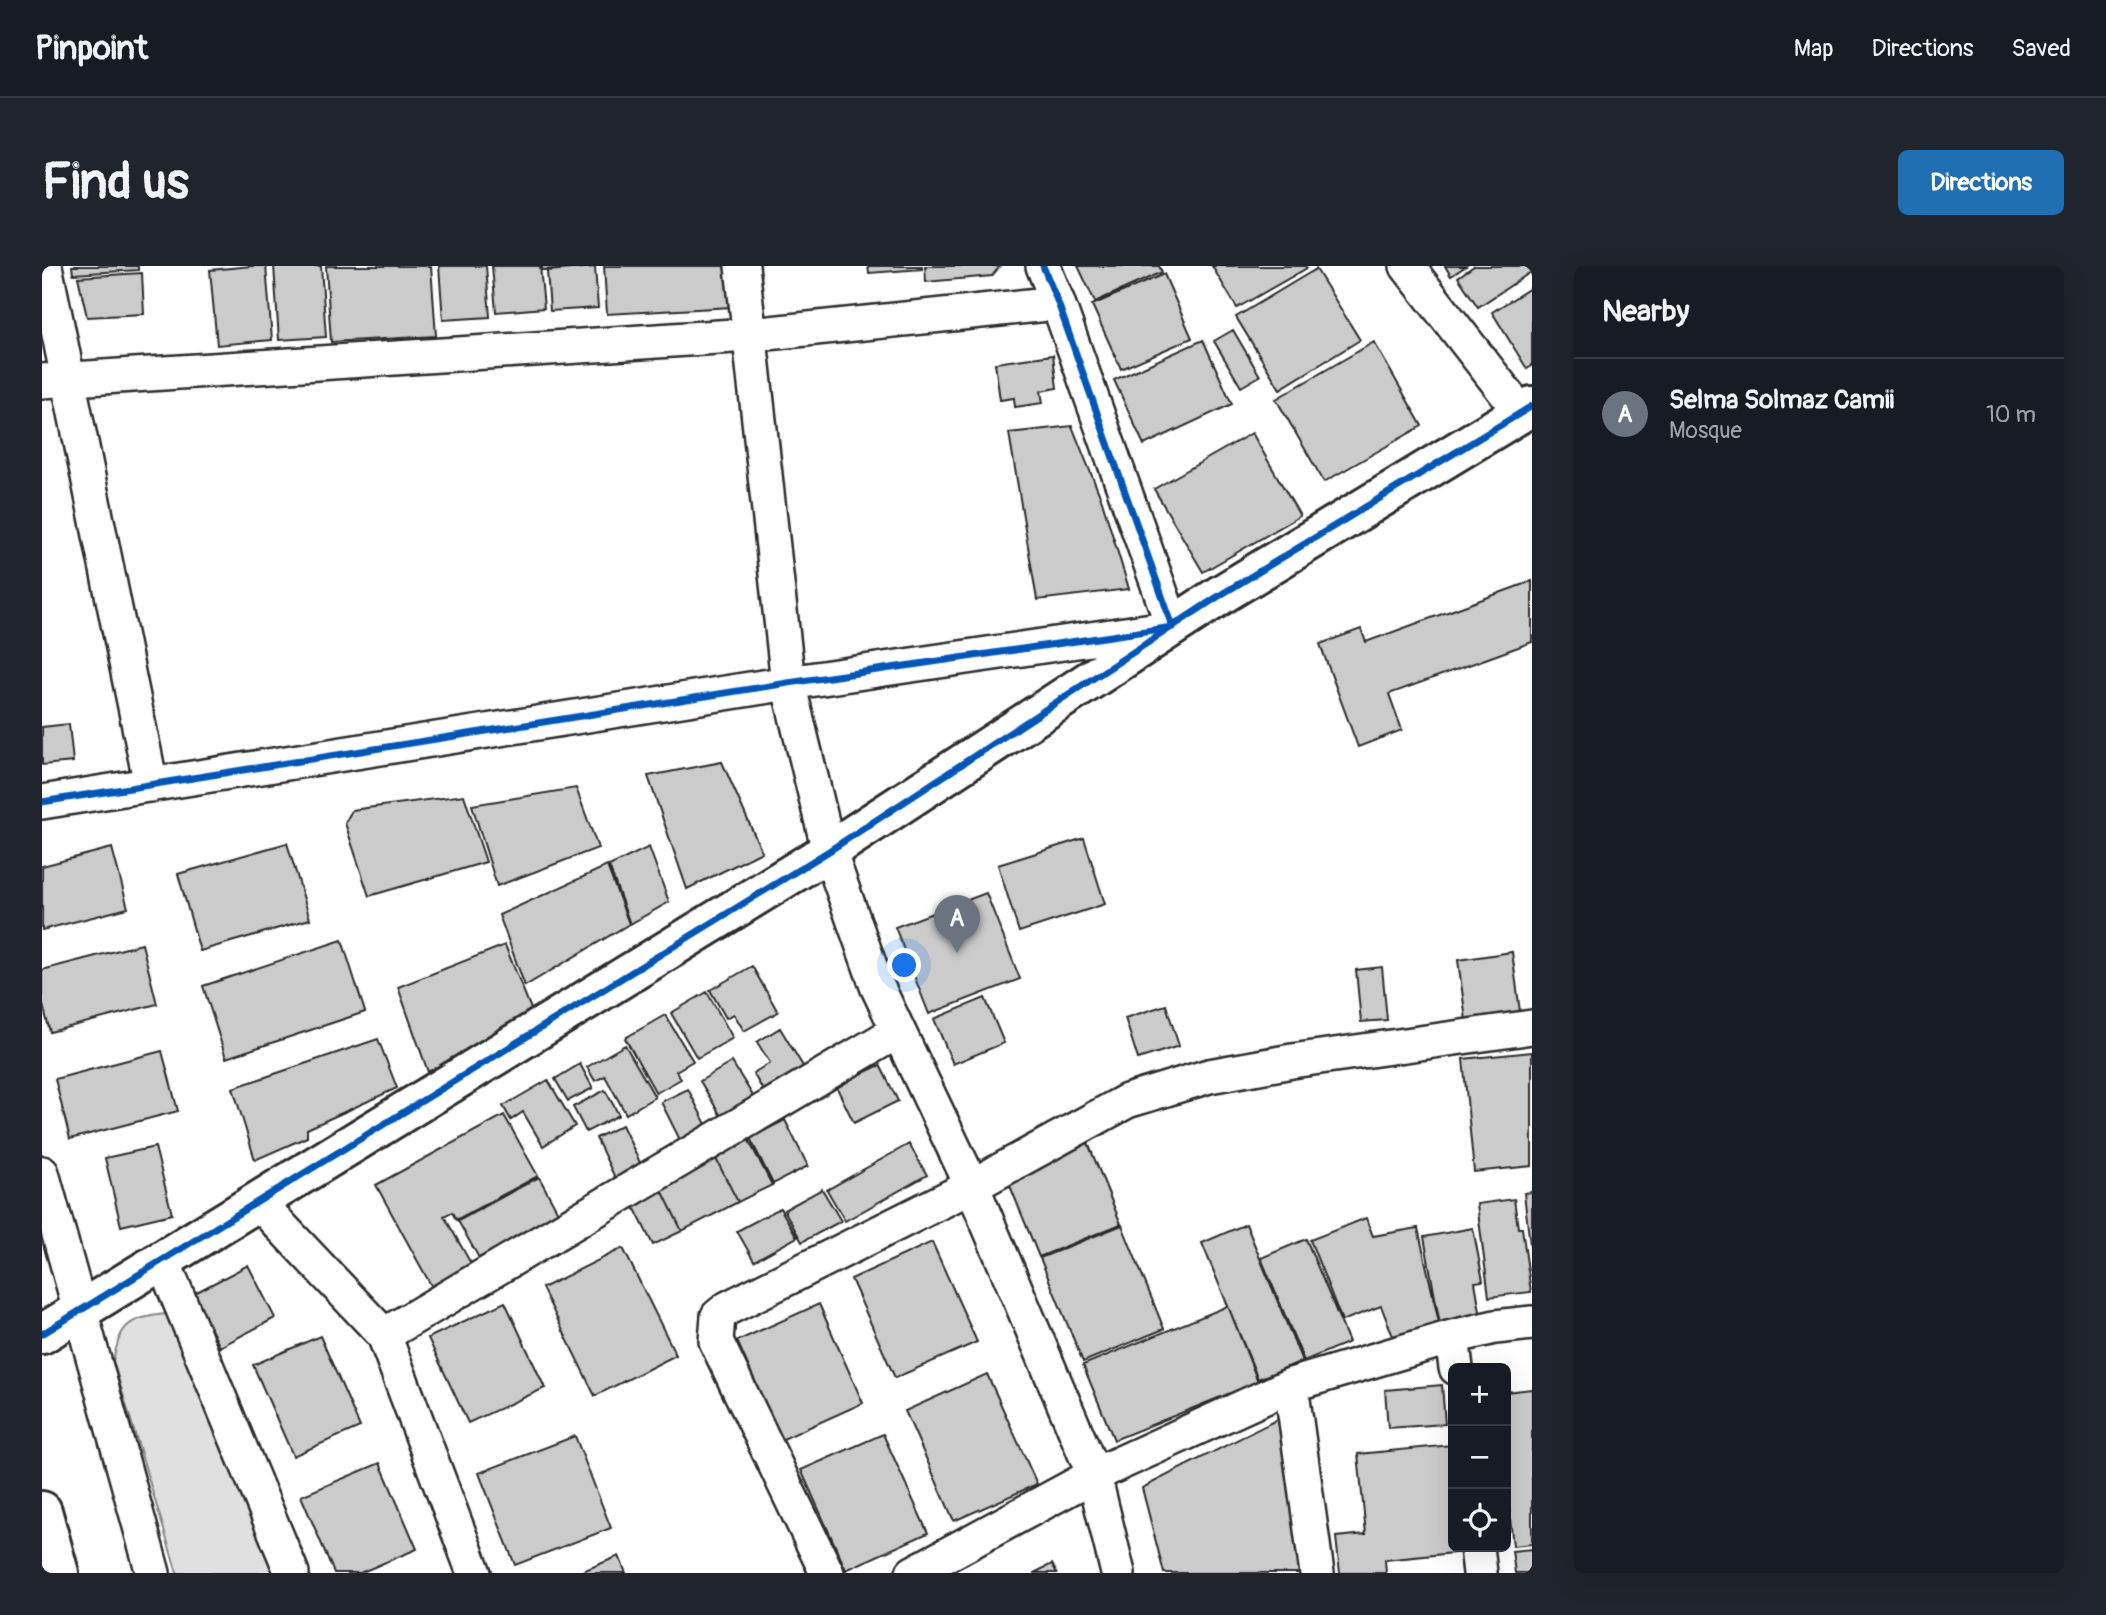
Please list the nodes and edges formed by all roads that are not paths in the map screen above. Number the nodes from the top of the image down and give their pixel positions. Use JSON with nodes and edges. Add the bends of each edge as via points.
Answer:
{"nodes":[{"id":1,"x":45,"y":266,"type":"edge"},
{"id":2,"x":742,"y":266,"type":"edge"},
{"id":3,"x":1043,"y":266,"type":"edge"},
{"id":4,"x":1407,"y":266,"type":"edge"},
{"id":5,"x":1059,"y":303,"type":"junction"},
{"id":6,"x":749,"y":335,"type":"junction"},
{"id":7,"x":55,"y":380,"type":"edge"},
{"id":8,"x":1526,"y":409,"type":"edge"},
{"id":9,"x":1173,"y":627,"type":"junction"},
{"id":10,"x":788,"y":683,"type":"junction"},
{"id":11,"x":151,"y":785,"type":"junction"},
{"id":12,"x":42,"y":802,"type":"edge"},
{"id":13,"x":829,"y":850,"type":"junction"},
{"id":14,"x":1532,"y":1027,"type":"edge"},
{"id":15,"x":898,"y":1031,"type":"junction"},
{"id":16,"x":42,"y":1173,"type":"edge"},
{"id":17,"x":972,"y":1186,"type":"junction"},
{"id":18,"x":258,"y":1202,"type":"junction"},
{"id":19,"x":163,"y":1261,"type":"junction"},
{"id":20,"x":80,"y":1311,"type":"junction"},
{"id":21,"x":1532,"y":1323,"type":"edge"},
{"id":22,"x":42,"y":1334,"type":"edge"},
{"id":23,"x":384,"y":1335,"type":"junction"},
{"id":24,"x":1454,"y":1353,"type":"edge"},
{"id":25,"x":1291,"y":1385,"type":"junction"},
{"id":26,"x":1094,"y":1475,"type":"junction"},
{"id":27,"x":42,"y":1511,"type":"edge"},
{"id":28,"x":1478,"y":1552,"type":"edge"},
{"id":29,"x":59,"y":1573,"type":"edge"},
{"id":30,"x":153,"y":1573,"type":"edge"},
{"id":31,"x":292,"y":1573,"type":"edge"},
{"id":32,"x":474,"y":1573,"type":"edge"},
{"id":33,"x":827,"y":1573,"type":"edge"},
{"id":34,"x":913,"y":1573,"type":"edge"},
{"id":35,"x":1118,"y":1573,"type":"edge"},
{"id":36,"x":1317,"y":1573,"type":"edge"},
{"id":37,"x":1480,"y":1573,"type":"edge"}],
"edges":[{"from":1,"to":7,"type":"street"},
{"from":2,"to":6,"type":"street"},
{"from":3,"to":5,"type":"street"},
{"from":4,"to":8,"type":"street"},
{"from":5,"to":6,"type":"street"},
{"from":5,"to":9,"type":"street"},
{"from":6,"to":7,"type":"street"},
{"from":6,"to":10,"type":"street"},
{"from":7,"to":11,"type":"street"},
{"from":8,"to":9,"type":"main road"},
{"from":9,"to":10,"type":"street"},
{"from":9,"to":13,"type":"main road"},
{"from":10,"to":11,"type":"street"},
{"from":10,"to":13,"type":"street"},
{"from":11,"to":12,"type":"street"},
{"from":13,"to":15,"type":"street","via":[[877,986]]},
{"from":13,"to":18,"type":"main road"},
{"from":14,"to":17,"type":"street","via":[[1209,1076],[1128,1101]]},
{"from":15,"to":17,"type":"street"},
{"from":15,"to":23,"type":"street"},
{"from":16,"to":20,"type":"street"},
{"from":17,"to":26,"type":"street"},
{"from":17,"to":33,"type":"street","via":[[718,1316],[716,1340],[727,1366]]},
{"from":18,"to":19,"type":"main road"},
{"from":18,"to":23,"type":"street"},
{"from":19,"to":20,"type":"main road"},
{"from":19,"to":31,"type":"street"},
{"from":20,"to":22,"type":"main road"},
{"from":20,"to":30,"type":"street"},
{"from":21,"to":24,"type":"street","via":[[1496,1327]]},
{"from":23,"to":32,"type":"street"},
{"from":24,"to":25,"type":"street"},
{"from":25,"to":26,"type":"street"},
{"from":25,"to":36,"type":"street"},
{"from":26,"to":34,"type":"street"},
{"from":26,"to":35,"type":"street"},
{"from":27,"to":29,"type":"main road"},
{"from":28,"to":37,"type":"street"}]}
